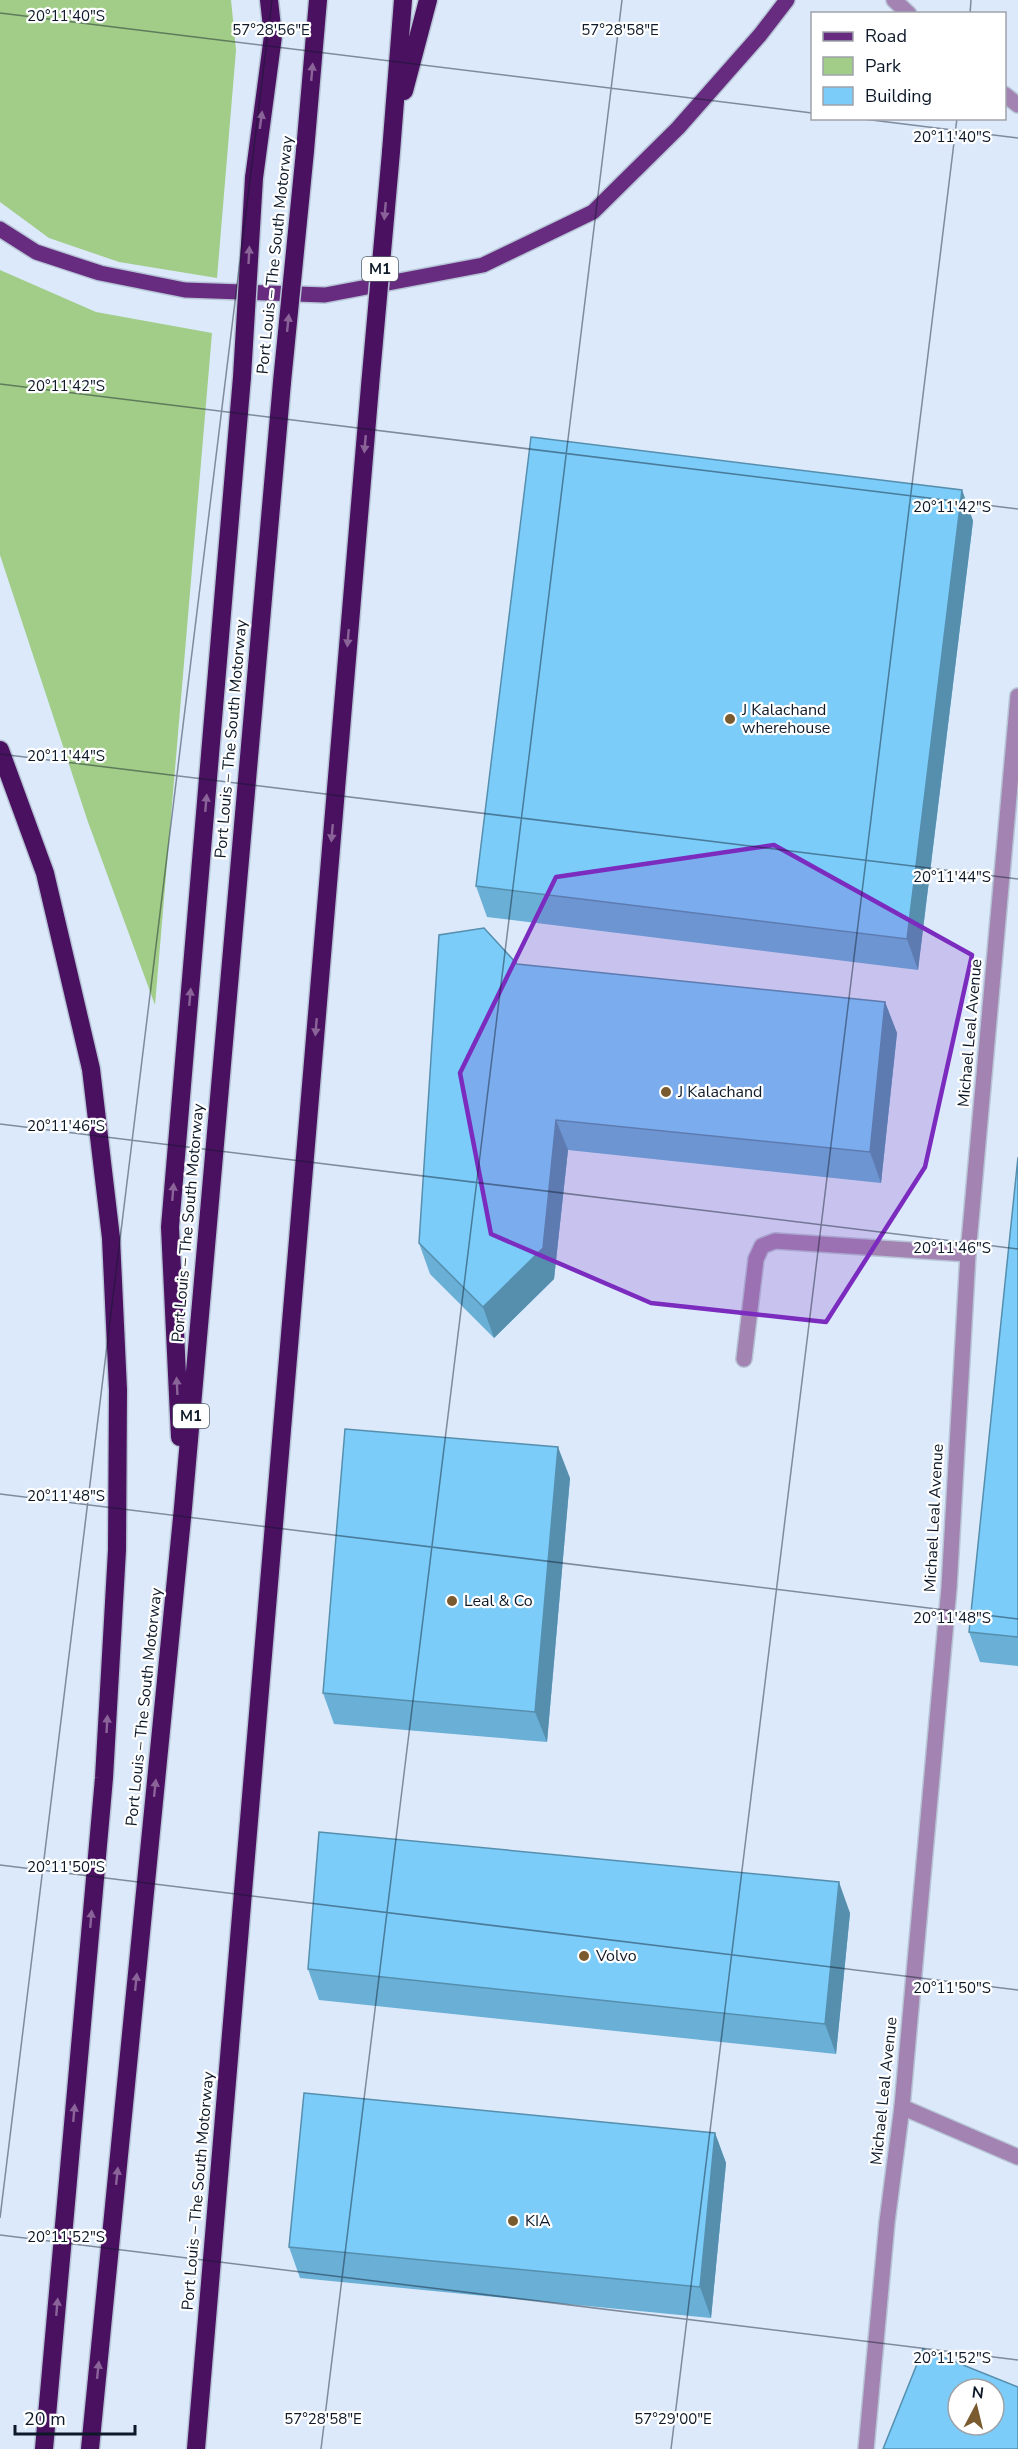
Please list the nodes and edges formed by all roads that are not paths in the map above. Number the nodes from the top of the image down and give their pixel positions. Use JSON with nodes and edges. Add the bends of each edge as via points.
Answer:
{"nodes":[{"id":1,"x":269,"y":0,"type":"edge"},
{"id":2,"x":318,"y":0,"type":"edge"},
{"id":3,"x":403,"y":0,"type":"edge"},
{"id":4,"x":428,"y":0,"type":"edge"},
{"id":5,"x":787,"y":0,"type":"edge"},
{"id":6,"x":894,"y":0,"type":"edge"},
{"id":7,"x":907,"y":12,"type":"edge"},
{"id":8,"x":1006,"y":95,"type":"edge"},
{"id":9,"x":1018,"y":105,"type":"edge"},
{"id":10,"x":391,"y":145,"type":"junction"},
{"id":11,"x":0,"y":229,"type":"edge"},
{"id":12,"x":1018,"y":696,"type":"edge"},
{"id":13,"x":0,"y":750,"type":"edge"},
{"id":14,"x":968,"y":1254,"type":"junction"},
{"id":15,"x":744,"y":1359,"type":"dead end"},
{"id":16,"x":183,"y":1508,"type":"junction"},
{"id":17,"x":902,"y":2107,"type":"junction"},
{"id":18,"x":1018,"y":2157,"type":"edge"},
{"id":19,"x":44,"y":2449,"type":"edge"},
{"id":20,"x":90,"y":2449,"type":"edge"},
{"id":21,"x":196,"y":2449,"type":"edge"},
{"id":22,"x":866,"y":2449,"type":"edge"}],
"edges":[{"from":16,"to":1,"type":"highway","one_way":true,"bridge":true,"via":[[170,1227],[242,377],[254,178],[273,36]]},
{"from":16,"to":2,"type":"highway","name":"Port Louis – The South Motorway","number":"M1","one_way":true,"bridge":true},
{"from":3,"to":10,"type":"highway","name":"Port Louis – The South Motorway","number":"M1"},
{"from":4,"to":10,"type":"highway"},
{"from":5,"to":11,"type":"main road","via":[[678,128],[594,212],[483,265],[325,295],[185,290],[100,273],[36,252]]},
{"from":6,"to":7,"type":"street"},
{"from":8,"to":9,"type":"street"},
{"from":10,"to":21,"type":"highway","name":"Port Louis – The South Motorway","number":"M1","one_way":true,"bridge":true},
{"from":12,"to":14,"type":"street","name":"Michael Leal Avenue"},
{"from":19,"to":13,"type":"highway","one_way":true,"via":[[104,1778],[117,1550],[118,1390],[111,1238],[91,1069],[45,873]]},
{"from":14,"to":15,"type":"street","via":[[776,1241],[762,1246],[756,1259]]},
{"from":14,"to":17,"type":"street","name":"Michael Leal Avenue","via":[[949,1588]]},
{"from":20,"to":16,"type":"highway","name":"Port Louis – The South Motorway","number":"M1","one_way":true},
{"from":17,"to":18,"type":"street"},
{"from":17,"to":22,"type":"street","name":"Michael Leal Avenue"}]}
